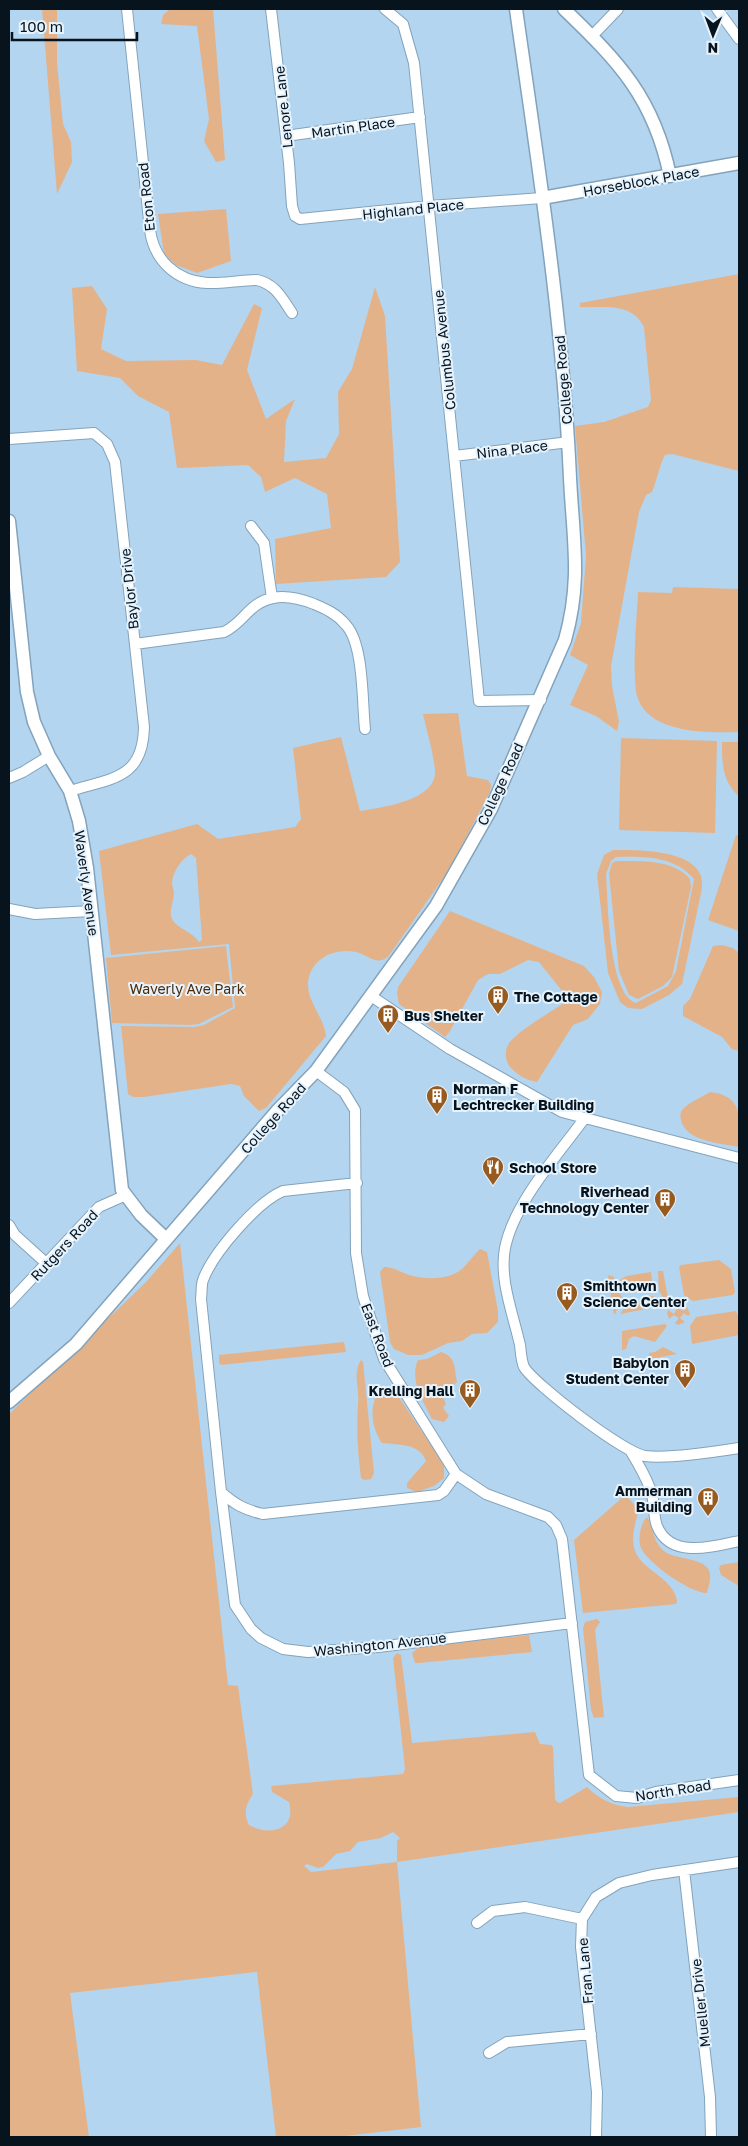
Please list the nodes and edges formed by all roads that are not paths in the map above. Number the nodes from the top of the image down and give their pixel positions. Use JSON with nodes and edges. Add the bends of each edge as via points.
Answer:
{"nodes":[{"id":1,"x":127,"y":9,"type":"edge"},
{"id":2,"x":271,"y":9,"type":"edge"},
{"id":3,"x":385,"y":9,"type":"edge"},
{"id":4,"x":516,"y":9,"type":"edge"},
{"id":5,"x":564,"y":9,"type":"edge"},
{"id":6,"x":618,"y":9,"type":"edge"},
{"id":7,"x":717,"y":9,"type":"edge"},
{"id":8,"x":592,"y":36,"type":"junction"},
{"id":9,"x":739,"y":39,"type":"edge"},
{"id":10,"x":420,"y":117,"type":"junction"},
{"id":11,"x":286,"y":136,"type":"junction"},
{"id":12,"x":739,"y":163,"type":"edge"},
{"id":13,"x":670,"y":176,"type":"junction"},
{"id":14,"x":542,"y":198,"type":"junction"},
{"id":15,"x":292,"y":206,"type":"joint"},
{"id":16,"x":429,"y":206,"type":"junction"},
{"id":17,"x":292,"y":312,"type":"dead end"},
{"id":18,"x":9,"y":438,"type":"edge"},
{"id":19,"x":569,"y":442,"type":"junction"},
{"id":20,"x":454,"y":456,"type":"junction"},
{"id":21,"x":9,"y":521,"type":"edge"},
{"id":22,"x":251,"y":526,"type":"dead end"},
{"id":23,"x":272,"y":598,"type":"junction"},
{"id":24,"x":135,"y":644,"type":"junction"},
{"id":25,"x":541,"y":700,"type":"junction"},
{"id":26,"x":365,"y":729,"type":"dead end"},
{"id":27,"x":49,"y":756,"type":"junction"},
{"id":28,"x":9,"y":778,"type":"edge"},
{"id":29,"x":70,"y":791,"type":"junction"},
{"id":30,"x":9,"y":909,"type":"edge"},
{"id":31,"x":92,"y":911,"type":"junction"},
{"id":32,"x":371,"y":996,"type":"junction"},
{"id":33,"x":316,"y":1071,"type":"junction"},
{"id":34,"x":584,"y":1119,"type":"junction"},
{"id":35,"x":739,"y":1158,"type":"edge"},
{"id":36,"x":357,"y":1183,"type":"junction"},
{"id":37,"x":126,"y":1195,"type":"junction"},
{"id":38,"x":9,"y":1225,"type":"edge"},
{"id":39,"x":166,"y":1239,"type":"junction"},
{"id":40,"x":46,"y":1264,"type":"junction"},
{"id":41,"x":9,"y":1303,"type":"edge"},
{"id":42,"x":9,"y":1402,"type":"edge"},
{"id":43,"x":739,"y":1448,"type":"edge"},
{"id":44,"x":629,"y":1449,"type":"junction"},
{"id":45,"x":456,"y":1474,"type":"junction"},
{"id":46,"x":221,"y":1492,"type":"junction"},
{"id":47,"x":739,"y":1541,"type":"edge"},
{"id":48,"x":572,"y":1623,"type":"junction"},
{"id":49,"x":739,"y":1780,"type":"edge"},
{"id":50,"x":739,"y":1862,"type":"edge"},
{"id":51,"x":684,"y":1870,"type":"junction"},
{"id":52,"x":582,"y":1919,"type":"junction"},
{"id":53,"x":477,"y":1923,"type":"dead end"},
{"id":54,"x":591,"y":2034,"type":"junction"},
{"id":55,"x":489,"y":2053,"type":"dead end"},
{"id":56,"x":596,"y":2137,"type":"edge"},
{"id":57,"x":711,"y":2137,"type":"edge"}],
"edges":[{"from":1,"to":17,"type":"street","name":"Eton Road","via":[[150,230],[158,255],[176,274],[197,282],[264,282],[278,292]]},
{"from":2,"to":11,"type":"street","name":"Lenore Lane"},
{"from":3,"to":10,"type":"street","name":"Columbus Avenue","via":[[403,24],[408,36]]},
{"from":4,"to":14,"type":"street","name":"College Road"},
{"from":5,"to":8,"type":"street"},
{"from":6,"to":8,"type":"street"},
{"from":7,"to":9,"type":"street"},
{"from":8,"to":13,"type":"street","via":[[623,72],[650,112]]},
{"from":10,"to":11,"type":"street","name":"Martin Place"},
{"from":10,"to":16,"type":"street","name":"Columbus Avenue"},
{"from":11,"to":15,"type":"street","name":"Lenore Lane"},
{"from":12,"to":13,"type":"street","name":"Horseblock Place"},
{"from":13,"to":14,"type":"street","name":"Horseblock Place"},
{"from":14,"to":16,"type":"street","name":"Highland Place"},
{"from":14,"to":19,"type":"street","name":"College Road","via":[[565,383]]},
{"from":15,"to":16,"type":"street","name":"Highland Place","via":[[296,216],[309,220]]},
{"from":16,"to":20,"type":"street","name":"Columbus Avenue"},
{"from":18,"to":24,"type":"street","name":"Baylor Drive","via":[[87,432],[100,436],[107,444],[115,462]]},
{"from":19,"to":20,"type":"street","name":"Nina Place"},
{"from":19,"to":25,"type":"street","name":"College Road","via":[[577,574],[573,612]]},
{"from":20,"to":25,"type":"street","name":"Columbus Avenue","via":[[479,701]]},
{"from":21,"to":27,"type":"street","name":"Waverly Avenue","via":[[27,692],[34,722]]},
{"from":22,"to":23,"type":"street","via":[[264,543]]},
{"from":23,"to":24,"type":"street","via":[[252,606],[236,625],[224,632]]},
{"from":23,"to":26,"type":"street","via":[[304,600],[327,610],[346,625],[357,649]]},
{"from":24,"to":29,"type":"street","name":"Baylor Drive","via":[[144,727],[140,758],[129,771]]},
{"from":25,"to":32,"type":"street","name":"College Road","via":[[491,810],[436,906]]},
{"from":27,"to":28,"type":"street"},
{"from":27,"to":29,"type":"street","name":"Waverly Avenue"},
{"from":29,"to":31,"type":"street","name":"Waverly Avenue","via":[[79,821]]},
{"from":30,"to":31,"type":"street","via":[[35,914]]},
{"from":31,"to":37,"type":"street","name":"Waverly Avenue","via":[[122,1189]]},
{"from":32,"to":33,"type":"street","name":"College Road"},
{"from":32,"to":34,"type":"street","via":[[462,1056],[562,1112]]},
{"from":33,"to":36,"type":"street","name":"East Road","via":[[344,1092],[355,1110]]},
{"from":33,"to":39,"type":"street","name":"College Road"},
{"from":34,"to":35,"type":"street"},
{"from":34,"to":44,"type":"street","via":[[513,1222],[505,1248],[504,1270],[522,1363],[529,1374],[537,1384]]},
{"from":36,"to":45,"type":"street","name":"East Road","via":[[356,1253],[363,1296],[382,1354]]},
{"from":36,"to":46,"type":"street","name":"Washington Avenue","via":[[283,1190],[273,1195],[254,1210],[216,1257],[203,1280],[201,1299]]},
{"from":37,"to":39,"type":"street","name":"Waverly Avenue"},
{"from":37,"to":40,"type":"street","name":"Rutgers Road","via":[[99,1207]]},
{"from":38,"to":40,"type":"street","via":[[15,1235]]},
{"from":39,"to":42,"type":"street","name":"College Road","via":[[76,1344]]},
{"from":40,"to":41,"type":"street","name":"Rutgers Road"},
{"from":43,"to":44,"type":"street","via":[[667,1456],[645,1456]]},
{"from":44,"to":47,"type":"street","via":[[652,1495],[656,1524],[670,1543],[699,1548]]},
{"from":45,"to":46,"type":"street","via":[[438,1495],[264,1514],[246,1511]]},
{"from":45,"to":48,"type":"street","name":"East Road","via":[[486,1494],[548,1516],[556,1525],[562,1539]]},
{"from":46,"to":48,"type":"street","name":"Washington Avenue","via":[[235,1605],[251,1629],[283,1649],[308,1652],[378,1647]]},
{"from":48,"to":49,"type":"street","name":"North Road","via":[[589,1775],[616,1796],[637,1798],[656,1792]]},
{"from":50,"to":51,"type":"street","name":"Fran Lane"},
{"from":51,"to":52,"type":"street","name":"Fran Lane","via":[[619,1883],[596,1897]]},
{"from":51,"to":57,"type":"street","name":"Mueller Drive","via":[[710,2097]]},
{"from":52,"to":53,"type":"street","via":[[525,1907],[493,1910]]},
{"from":52,"to":54,"type":"street","name":"Fran Lane","via":[[581,1947]]},
{"from":54,"to":55,"type":"street","via":[[507,2042]]},
{"from":54,"to":56,"type":"street","name":"Fran Lane","via":[[597,2092]]}]}
